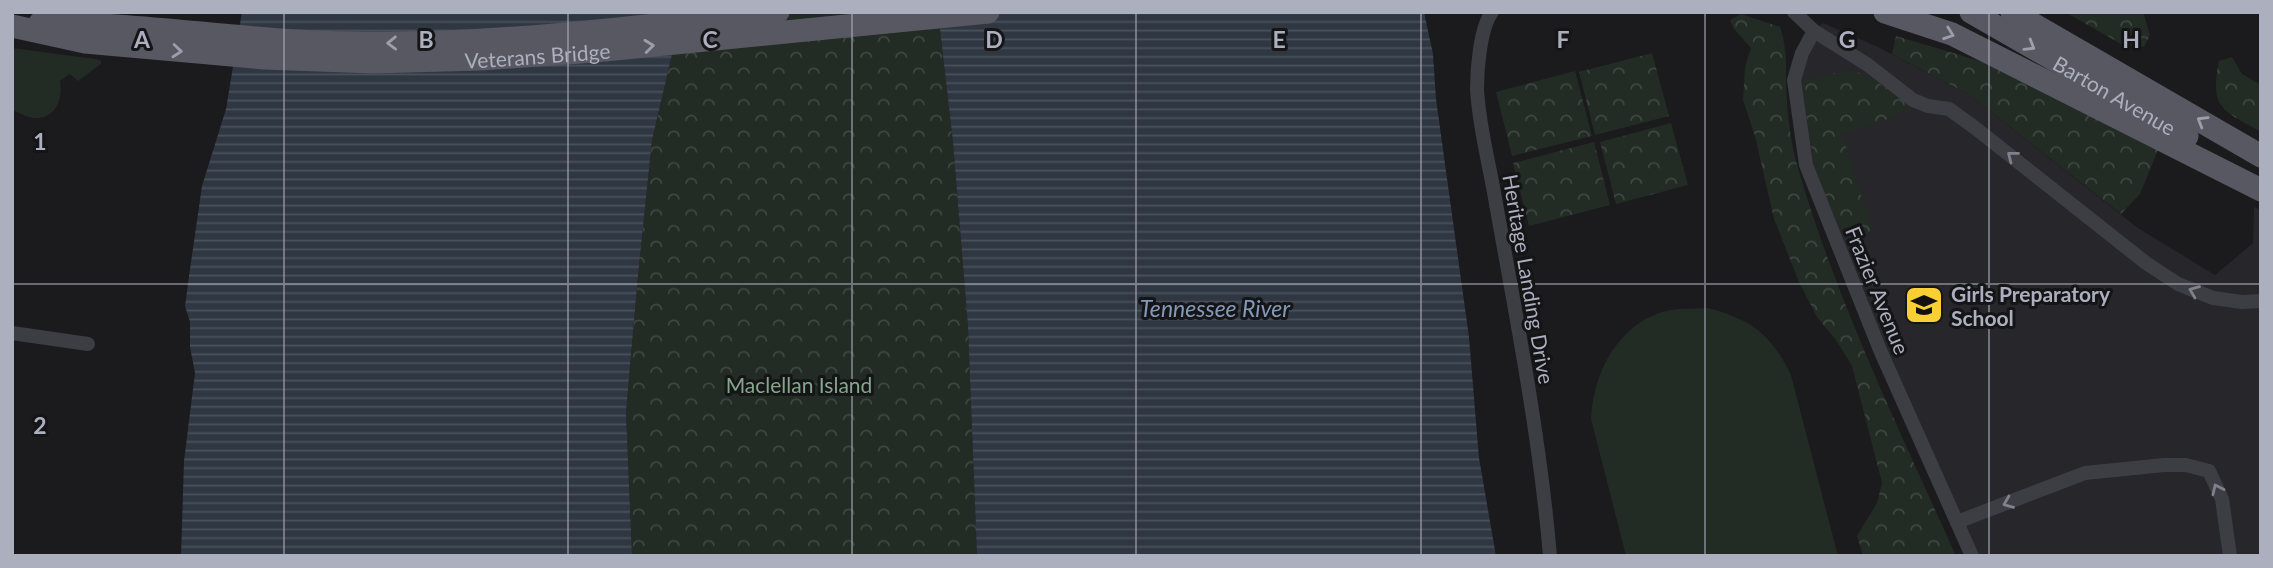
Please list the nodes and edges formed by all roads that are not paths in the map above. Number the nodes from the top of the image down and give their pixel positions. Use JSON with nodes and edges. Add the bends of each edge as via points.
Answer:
{"nodes":[{"id":1,"x":127,"y":12,"type":"edge"},
{"id":2,"x":778,"y":12,"type":"edge"},
{"id":3,"x":988,"y":12,"type":"edge"},
{"id":4,"x":1492,"y":12,"type":"edge"},
{"id":5,"x":1794,"y":12,"type":"edge"},
{"id":6,"x":1885,"y":12,"type":"edge"},
{"id":7,"x":1971,"y":12,"type":"edge"},
{"id":8,"x":2012,"y":12,"type":"edge"},
{"id":9,"x":12,"y":25,"type":"edge"},
{"id":10,"x":156,"y":29,"type":"junction"},
{"id":11,"x":1814,"y":31,"type":"junction"},
{"id":12,"x":86,"y":32,"type":"junction"},
{"id":13,"x":2261,"y":156,"type":"edge"},
{"id":14,"x":2261,"y":178,"type":"edge"},
{"id":15,"x":2261,"y":190,"type":"edge"},
{"id":16,"x":2261,"y":301,"type":"edge"},
{"id":17,"x":12,"y":332,"type":"edge"},
{"id":18,"x":88,"y":344,"type":"dead end"},
{"id":19,"x":1957,"y":522,"type":"junction"},
{"id":20,"x":1550,"y":556,"type":"edge"},
{"id":21,"x":1972,"y":556,"type":"edge"},
{"id":22,"x":2230,"y":556,"type":"edge"}],
"edges":[{"from":1,"to":10,"type":"main road"},
{"from":2,"to":10,"type":"main road","name":"Veterans Bridge","one_way":true,"via":[[534,36],[394,43],[231,37]]},
{"from":12,"to":3,"type":"main road","name":"Veterans Bridge","one_way":true,"via":[[264,58],[373,62],[609,50]]},
{"from":4,"to":20,"type":"street","name":"Heritage Landing Drive","via":[[1480,49],[1477,89],[1535,436]]},
{"from":5,"to":11,"type":"street"},
{"from":6,"to":15,"type":"main road","one_way":true,"via":[[1952,34]]},
{"from":7,"to":14,"type":"main road","name":"Barton Avenue","one_way":true},
{"from":13,"to":8,"type":"main road","name":"Barton Avenue","one_way":true},
{"from":9,"to":12,"type":"main road"},
{"from":10,"to":12,"type":"main road","name":"Veterans Bridge"},
{"from":16,"to":11,"type":"street","one_way":true,"via":[[2214,298],[2178,284],[1975,127],[1949,109],[1913,100]]},
{"from":11,"to":19,"type":"street","name":"Frazier Avenue","via":[[1794,80],[1805,165],[1880,351]]},
{"from":17,"to":18,"type":"street"},
{"from":19,"to":21,"type":"street","name":"Frazier Avenue"},
{"from":22,"to":19,"type":"street","one_way":true,"via":[[2222,499],[2208,471],[2186,465],[2085,473]]}]}
